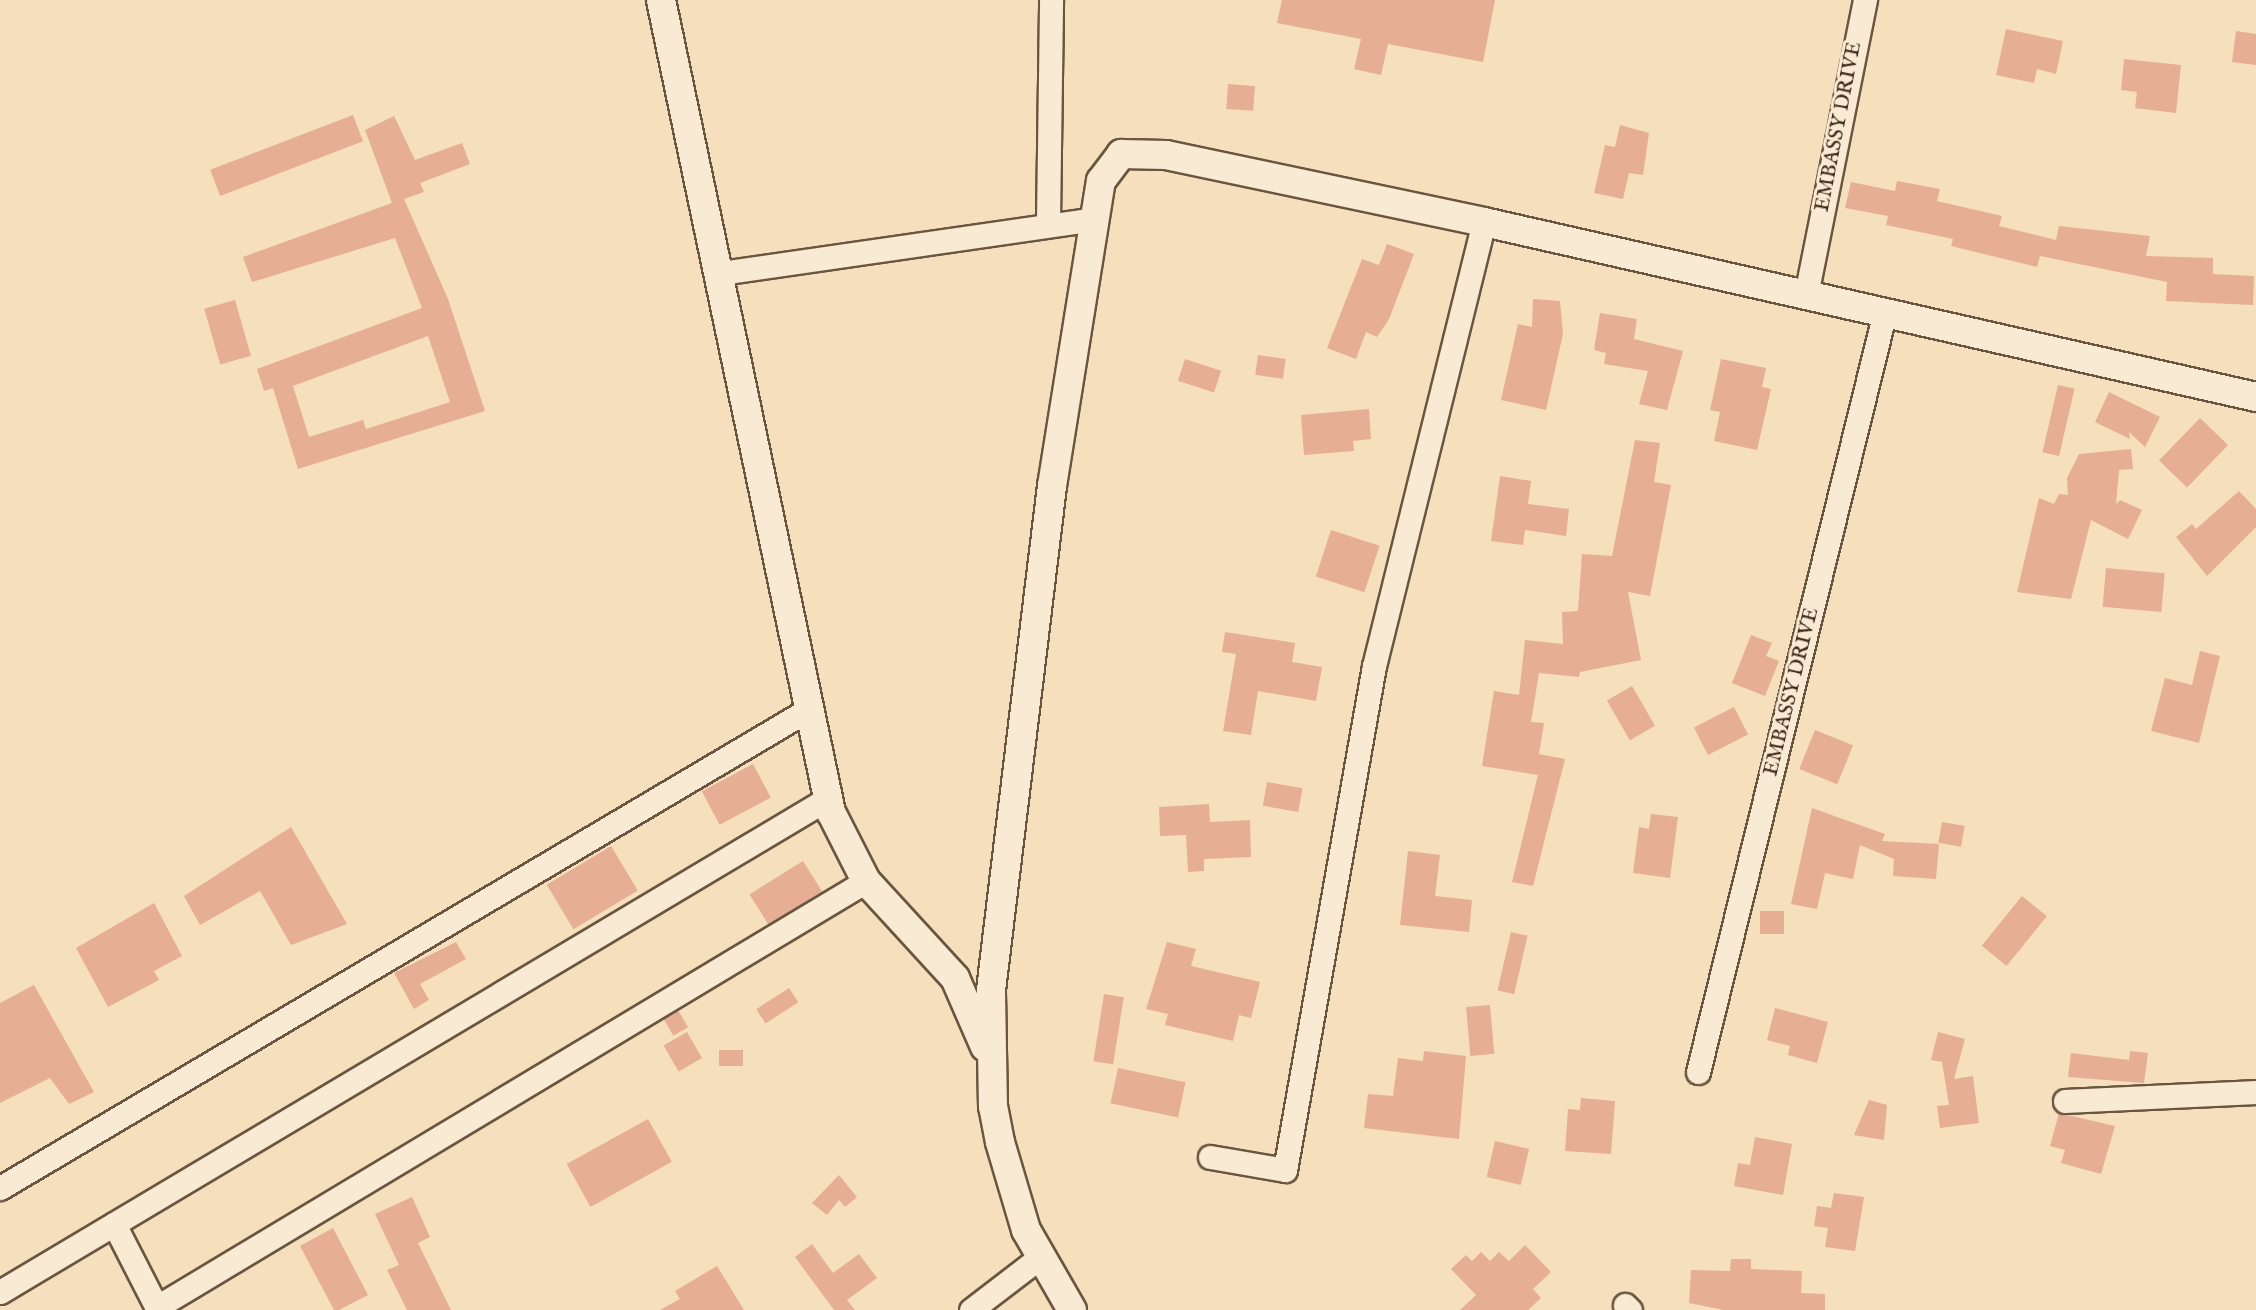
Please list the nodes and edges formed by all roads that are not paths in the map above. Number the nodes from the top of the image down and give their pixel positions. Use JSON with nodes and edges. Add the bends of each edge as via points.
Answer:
{"nodes":[{"id":1,"x":661,"y":0,"type":"edge"},
{"id":2,"x":1051,"y":0,"type":"edge"},
{"id":3,"x":1865,"y":0,"type":"edge"},
{"id":4,"x":1095,"y":219,"type":"junction"},
{"id":5,"x":1048,"y":221,"type":"junction"},
{"id":6,"x":1484,"y":222,"type":"junction"},
{"id":7,"x":722,"y":273,"type":"junction"},
{"id":8,"x":1806,"y":295,"type":"junction"},
{"id":9,"x":1885,"y":311,"type":"junction"},
{"id":10,"x":2256,"y":397,"type":"edge"},
{"id":11,"x":806,"y":711,"type":"junction"},
{"id":12,"x":827,"y":799,"type":"junction"},
{"id":13,"x":866,"y":881,"type":"junction"},
{"id":14,"x":995,"y":951,"type":"junction"},
{"id":15,"x":945,"y":968,"type":"junction"},
{"id":16,"x":991,"y":1070,"type":"junction"},
{"id":17,"x":1698,"y":1072,"type":"dead end"},
{"id":18,"x":2256,"y":1092,"type":"edge"},
{"id":19,"x":2065,"y":1101,"type":"dead end"},
{"id":20,"x":1210,"y":1157,"type":"dead end"},
{"id":21,"x":0,"y":1188,"type":"edge"},
{"id":22,"x":114,"y":1224,"type":"junction"},
{"id":23,"x":1040,"y":1256,"type":"junction"},
{"id":24,"x":0,"y":1292,"type":"edge"},
{"id":25,"x":157,"y":1309,"type":"edge"},
{"id":26,"x":971,"y":1310,"type":"edge"},
{"id":27,"x":1072,"y":1310,"type":"edge"}],
"edges":[{"from":1,"to":7,"type":"street"},
{"from":2,"to":5,"type":"street"},
{"from":3,"to":8,"type":"street","name":"EMBASSY DRIVE"},
{"from":4,"to":5,"type":"street"},
{"from":4,"to":6,"type":"street","via":[[1110,165],[1137,152]]},
{"from":4,"to":14,"type":"street","via":[[1027,663]]},
{"from":5,"to":7,"type":"street"},
{"from":6,"to":8,"type":"street"},
{"from":6,"to":20,"type":"street","via":[[1374,666],[1284,1170]]},
{"from":7,"to":11,"type":"street"},
{"from":8,"to":9,"type":"street"},
{"from":9,"to":10,"type":"street"},
{"from":9,"to":17,"type":"street","name":"EMBASSY DRIVE"},
{"from":11,"to":12,"type":"street"},
{"from":11,"to":21,"type":"street"},
{"from":12,"to":13,"type":"street"},
{"from":12,"to":22,"type":"street"},
{"from":13,"to":15,"type":"street"},
{"from":13,"to":25,"type":"street"},
{"from":14,"to":15,"type":"street","via":[[971,965]]},
{"from":14,"to":16,"type":"street"},
{"from":15,"to":16,"type":"street","via":[[977,1022]]},
{"from":16,"to":23,"type":"street","via":[[1003,1152]]},
{"from":18,"to":19,"type":"street"},
{"from":22,"to":24,"type":"street"},
{"from":22,"to":25,"type":"street"},
{"from":23,"to":26,"type":"street"},
{"from":23,"to":27,"type":"street"}]}
